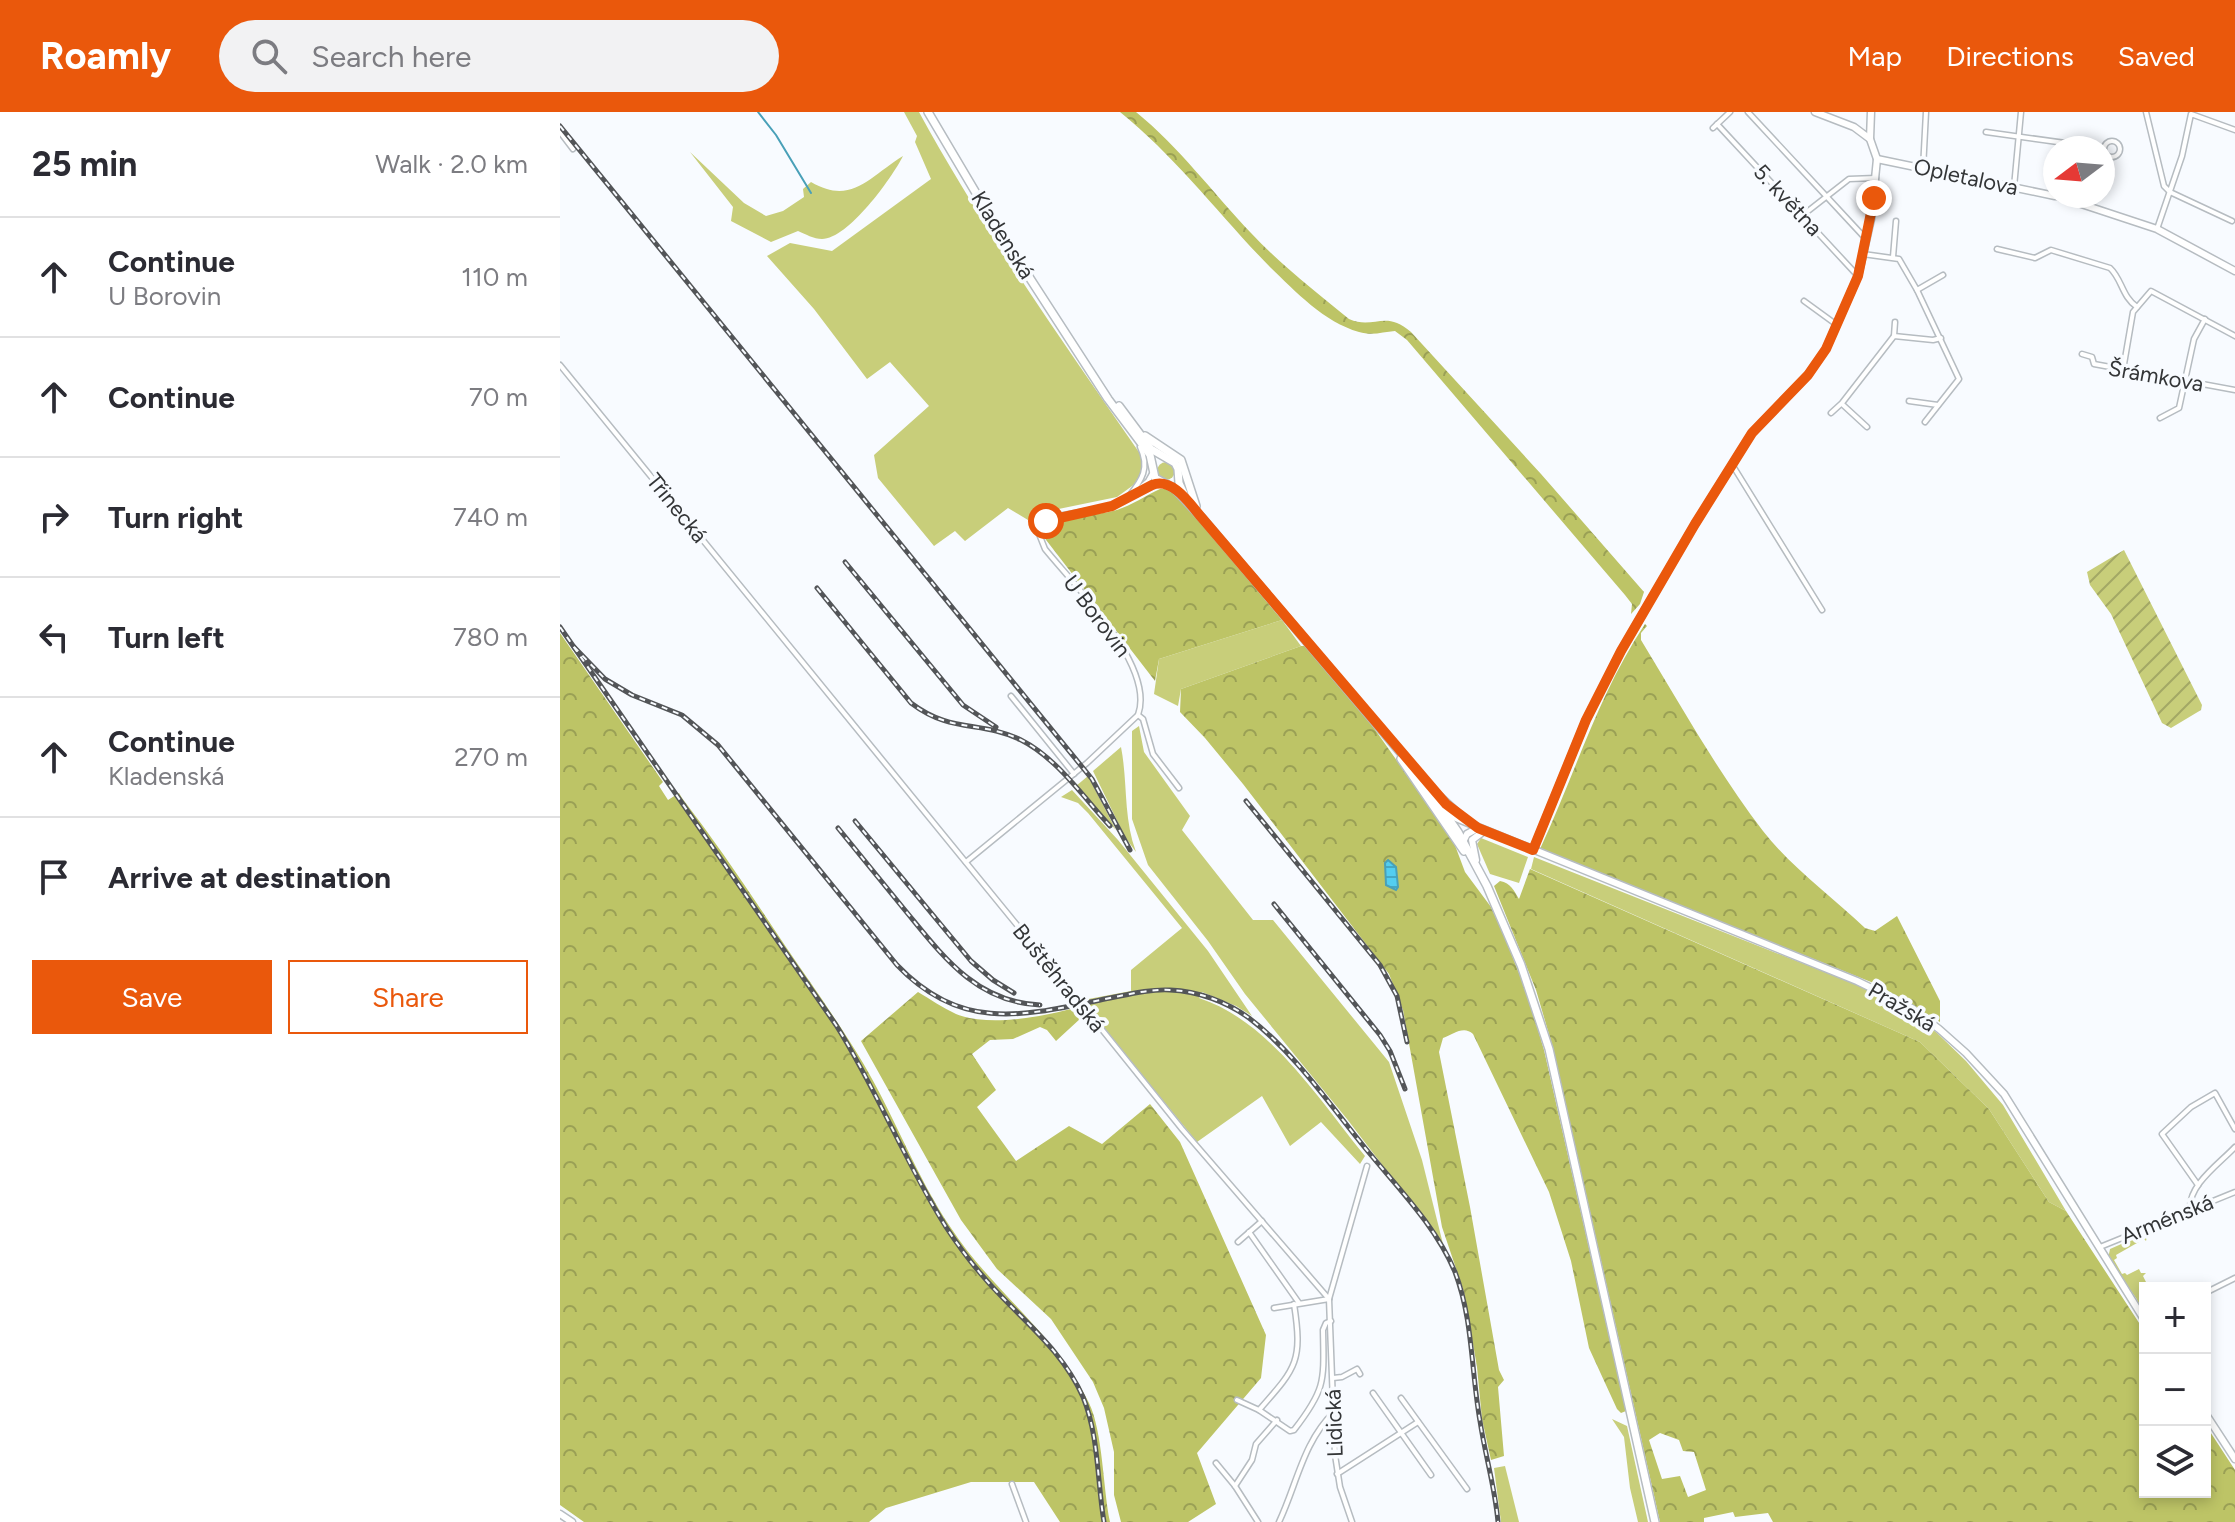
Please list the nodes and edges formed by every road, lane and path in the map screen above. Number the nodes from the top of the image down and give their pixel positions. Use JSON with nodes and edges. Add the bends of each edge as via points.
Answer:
{"nodes":[{"id":1,"x":928,"y":112,"type":"edge"},
{"id":2,"x":1730,"y":112,"type":"edge"},
{"id":3,"x":1748,"y":112,"type":"edge"},
{"id":4,"x":1815,"y":112,"type":"edge"},
{"id":5,"x":1871,"y":112,"type":"edge"},
{"id":6,"x":1926,"y":112,"type":"edge"},
{"id":7,"x":2021,"y":112,"type":"edge"},
{"id":8,"x":2146,"y":112,"type":"edge"},
{"id":9,"x":2235,"y":130,"type":"edge"},
{"id":10,"x":560,"y":132,"type":"edge"},
{"id":11,"x":1986,"y":132,"type":"dead end"},
{"id":12,"x":2019,"y":136,"type":"junction"},
{"id":13,"x":1870,"y":139,"type":"junction"},
{"id":14,"x":2043,"y":139,"type":"edge"},
{"id":15,"x":2103,"y":148,"type":"edge"},
{"id":16,"x":573,"y":149,"type":"dead end"},
{"id":17,"x":1877,"y":159,"type":"junction"},
{"id":18,"x":1923,"y":169,"type":"junction"},
{"id":19,"x":1876,"y":178,"type":"junction"},
{"id":20,"x":2014,"y":187,"type":"junction"},
{"id":21,"x":2170,"y":192,"type":"junction"},
{"id":22,"x":2043,"y":193,"type":"edge"},
{"id":23,"x":1826,"y":196,"type":"junction"},
{"id":24,"x":2093,"y":208,"type":"edge"},
{"id":25,"x":1803,"y":215,"type":"junction"},
{"id":26,"x":1896,"y":221,"type":"dead end"},
{"id":27,"x":2232,"y":221,"type":"dead end"},
{"id":28,"x":2157,"y":229,"type":"junction"},
{"id":29,"x":1866,"y":239,"type":"junction"},
{"id":30,"x":1997,"y":249,"type":"dead end"},
{"id":31,"x":1863,"y":254,"type":"junction"},
{"id":32,"x":1893,"y":257,"type":"junction"},
{"id":33,"x":2235,"y":271,"type":"edge"},
{"id":34,"x":1943,"y":275,"type":"dead end"},
{"id":35,"x":1858,"y":276,"type":"junction"},
{"id":36,"x":1917,"y":290,"type":"junction"},
{"id":37,"x":1804,"y":301,"type":"dead end"},
{"id":38,"x":2137,"y":307,"type":"junction"},
{"id":39,"x":2205,"y":319,"type":"junction"},
{"id":40,"x":1895,"y":322,"type":"dead end"},
{"id":41,"x":1837,"y":325,"type":"junction"},
{"id":42,"x":1894,"y":336,"type":"junction"},
{"id":43,"x":2235,"y":336,"type":"edge"},
{"id":44,"x":1941,"y":338,"type":"junction"},
{"id":45,"x":2082,"y":354,"type":"dead end"},
{"id":46,"x":1081,"y":357,"type":"junction"},
{"id":47,"x":560,"y":365,"type":"edge"},
{"id":48,"x":2123,"y":370,"type":"junction"},
{"id":49,"x":2186,"y":381,"type":"junction"},
{"id":50,"x":2235,"y":390,"type":"edge"},
{"id":51,"x":1909,"y":401,"type":"dead end"},
{"id":52,"x":1842,"y":403,"type":"junction"},
{"id":53,"x":1938,"y":405,"type":"junction"},
{"id":54,"x":1831,"y":413,"type":"dead end"},
{"id":55,"x":1122,"y":418,"type":"junction"},
{"id":56,"x":2160,"y":418,"type":"dead end"},
{"id":57,"x":1131,"y":422,"type":"junction"},
{"id":58,"x":1925,"y":422,"type":"dead end"},
{"id":59,"x":1867,"y":427,"type":"dead end"},
{"id":60,"x":1165,"y":459,"type":"junction"},
{"id":61,"x":1732,"y":464,"type":"junction"},
{"id":62,"x":1153,"y":470,"type":"junction"},
{"id":63,"x":1178,"y":476,"type":"junction"},
{"id":64,"x":1164,"y":483,"type":"junction"},
{"id":65,"x":1126,"y":499,"type":"junction"},
{"id":66,"x":1202,"y":518,"type":"junction"},
{"id":67,"x":1822,"y":610,"type":"dead end"},
{"id":68,"x":794,"y":652,"type":"joint"},
{"id":69,"x":1011,"y":696,"type":"dead end"},
{"id":70,"x":1138,"y":715,"type":"junction"},
{"id":71,"x":1374,"y":721,"type":"junction"},
{"id":72,"x":1413,"y":767,"type":"junction"},
{"id":73,"x":1074,"y":774,"type":"junction"},
{"id":74,"x":1179,"y":788,"type":"dead end"},
{"id":75,"x":1424,"y":792,"type":"junction"},
{"id":76,"x":1447,"y":814,"type":"junction"},
{"id":77,"x":1481,"y":829,"type":"junction"},
{"id":78,"x":1463,"y":840,"type":"junction"},
{"id":79,"x":1463,"y":850,"type":"junction"},
{"id":80,"x":1533,"y":850,"type":"junction"},
{"id":81,"x":966,"y":862,"type":"junction"},
{"id":82,"x":1487,"y":886,"type":"junction"},
{"id":83,"x":1495,"y":905,"type":"junction"},
{"id":84,"x":2235,"y":1129,"type":"edge"},
{"id":85,"x":2235,"y":1147,"type":"edge"},
{"id":86,"x":1367,"y":1166,"type":"dead end"},
{"id":87,"x":2198,"y":1185,"type":"junction"},
{"id":88,"x":2235,"y":1192,"type":"edge"},
{"id":89,"x":2190,"y":1210,"type":"junction"},
{"id":90,"x":1262,"y":1221,"type":"junction"},
{"id":91,"x":1249,"y":1232,"type":"junction"},
{"id":92,"x":1238,"y":1242,"type":"dead end"},
{"id":93,"x":2099,"y":1247,"type":"junction"},
{"id":94,"x":2235,"y":1278,"type":"edge"},
{"id":95,"x":2211,"y":1290,"type":"edge"},
{"id":96,"x":1329,"y":1299,"type":"junction"},
{"id":97,"x":1296,"y":1304,"type":"junction"},
{"id":98,"x":1274,"y":1308,"type":"dead end"},
{"id":99,"x":2139,"y":1311,"type":"edge"},
{"id":100,"x":1331,"y":1321,"type":"junction"},
{"id":101,"x":1360,"y":1374,"type":"dead end"},
{"id":102,"x":1333,"y":1378,"type":"junction"},
{"id":103,"x":1373,"y":1393,"type":"dead end"},
{"id":104,"x":1401,"y":1398,"type":"dead end"},
{"id":105,"x":1237,"y":1400,"type":"dead end"},
{"id":106,"x":1259,"y":1410,"type":"junction"},
{"id":107,"x":1334,"y":1412,"type":"junction"},
{"id":108,"x":1277,"y":1420,"type":"junction"},
{"id":109,"x":1418,"y":1422,"type":"junction"},
{"id":110,"x":2211,"y":1422,"type":"edge"},
{"id":111,"x":1401,"y":1434,"type":"junction"},
{"id":112,"x":2234,"y":1456,"type":"edge"},
{"id":113,"x":1216,"y":1463,"type":"dead end"},
{"id":114,"x":1337,"y":1474,"type":"junction"},
{"id":115,"x":1431,"y":1475,"type":"dead end"},
{"id":116,"x":1012,"y":1484,"type":"dead end"},
{"id":117,"x":1235,"y":1486,"type":"junction"},
{"id":118,"x":1467,"y":1489,"type":"dead end"},
{"id":119,"x":560,"y":1514,"type":"edge"},
{"id":120,"x":572,"y":1522,"type":"edge"},
{"id":121,"x":1026,"y":1522,"type":"edge"},
{"id":122,"x":1258,"y":1522,"type":"edge"},
{"id":123,"x":1279,"y":1522,"type":"edge"},
{"id":124,"x":1352,"y":1522,"type":"edge"},
{"id":125,"x":1655,"y":1522,"type":"edge"}],
"edges":[{"from":1,"to":46,"type":"main road","name":"Kladenská"},
{"from":2,"to":25,"type":"street","name":"5. května","via":[[1715,126]]},
{"from":3,"to":23,"type":"street"},
{"from":4,"to":13,"type":"street"},
{"from":5,"to":13,"type":"street"},
{"from":6,"to":18,"type":"street"},
{"from":7,"to":12,"type":"street"},
{"from":8,"to":21,"type":"street","via":[[2164,186]]},
{"from":9,"to":21,"type":"street","via":[[2191,114]]},
{"from":10,"to":16,"type":"street"},
{"from":11,"to":12,"type":"street"},
{"from":12,"to":14,"type":"street"},
{"from":12,"to":20,"type":"street"},
{"from":13,"to":17,"type":"street"},
{"from":15,"to":15,"type":"street","via":[[2113,141],[2119,154],[2112,158]]},
{"from":17,"to":18,"type":"street","name":"Opletalova"},
{"from":17,"to":19,"type":"street"},
{"from":18,"to":20,"type":"street","name":"Opletalova"},
{"from":19,"to":23,"type":"street","via":[[1853,178]]},
{"from":19,"to":29,"type":"street"},
{"from":20,"to":22,"type":"street","name":"Opletalova"},
{"from":21,"to":27,"type":"street"},
{"from":21,"to":28,"type":"street"},
{"from":23,"to":25,"type":"street"},
{"from":23,"to":29,"type":"street"},
{"from":24,"to":28,"type":"street","name":"Opletalova"},
{"from":25,"to":35,"type":"street","name":"5. května"},
{"from":26,"to":32,"type":"street"},
{"from":28,"to":33,"type":"street","name":"Opletalova"},
{"from":29,"to":31,"type":"street"},
{"from":30,"to":38,"type":"street","via":[[2035,258],[2051,250],[2110,268]]},
{"from":31,"to":32,"type":"street"},
{"from":31,"to":35,"type":"street"},
{"from":32,"to":36,"type":"street"},
{"from":34,"to":36,"type":"street"},
{"from":35,"to":41,"type":"street"},
{"from":36,"to":44,"type":"street"},
{"from":37,"to":41,"type":"street"},
{"from":38,"to":39,"type":"street","via":[[2151,291]]},
{"from":38,"to":48,"type":"street"},
{"from":39,"to":43,"type":"street"},
{"from":39,"to":49,"type":"street","via":[[2194,339]]},
{"from":40,"to":42,"type":"street"},
{"from":41,"to":61,"type":"street","via":[[1808,375],[1752,433]]},
{"from":42,"to":44,"type":"street"},
{"from":42,"to":52,"type":"street"},
{"from":44,"to":53,"type":"street","via":[[1959,379]]},
{"from":45,"to":48,"type":"street","name":"Šrámkova","via":[[2092,357],[2094,364]]},
{"from":46,"to":55,"type":"main road"},
{"from":46,"to":57,"type":"main road"},
{"from":47,"to":68,"type":"street","name":"Třinecká"},
{"from":48,"to":49,"type":"street","name":"Šrámkova"},
{"from":49,"to":50,"type":"street","name":"Šrámkova"},
{"from":49,"to":56,"type":"street","via":[[2179,408]]},
{"from":51,"to":53,"type":"street"},
{"from":52,"to":54,"type":"street"},
{"from":52,"to":59,"type":"street"},
{"from":53,"to":58,"type":"street"},
{"from":55,"to":62,"type":"main road","via":[[1150,455]]},
{"from":55,"to":65,"type":"street","via":[[1146,467]]},
{"from":57,"to":60,"type":"main road"},
{"from":57,"to":66,"type":"main road","via":[[1181,460]]},
{"from":60,"to":62,"type":"main road"},
{"from":60,"to":63,"type":"main road","via":[[1175,463]]},
{"from":61,"to":67,"type":"street"},
{"from":61,"to":80,"type":"street","via":[[1621,651],[1586,720]]},
{"from":62,"to":64,"type":"main road"},
{"from":62,"to":65,"type":"street"},
{"from":63,"to":64,"type":"main road"},
{"from":63,"to":66,"type":"main road"},
{"from":64,"to":65,"type":"street"},
{"from":64,"to":66,"type":"main road"},
{"from":65,"to":70,"type":"street","name":"U Borovin","via":[[1053,517],[1042,524],[1039,534],[1045,549],[1128,653],[1141,704]]},
{"from":66,"to":71,"type":"main road"},
{"from":68,"to":81,"type":"street","name":"Buštěhradská"},
{"from":69,"to":73,"type":"street"},
{"from":70,"to":73,"type":"street"},
{"from":70,"to":74,"type":"street","name":"U Borovin","via":[[1153,754]]},
{"from":71,"to":72,"type":"main road"},
{"from":71,"to":75,"type":"main road"},
{"from":72,"to":76,"type":"main road"},
{"from":72,"to":77,"type":"street","via":[[1446,804]]},
{"from":73,"to":81,"type":"street"},
{"from":75,"to":76,"type":"street"},
{"from":75,"to":79,"type":"main road"},
{"from":76,"to":77,"type":"street"},
{"from":76,"to":78,"type":"main road"},
{"from":77,"to":78,"type":"street"},
{"from":77,"to":80,"type":"street","name":"Pražská"},
{"from":77,"to":82,"type":"street","via":[[1472,845]]},
{"from":78,"to":79,"type":"street"},
{"from":78,"to":82,"type":"main road"},
{"from":79,"to":83,"type":"main road"},
{"from":80,"to":93,"type":"street","name":"Pražská","via":[[1908,1006],[1966,1053],[2004,1094]]},
{"from":81,"to":90,"type":"street","name":"Buštěhradská","bridge":true},
{"from":82,"to":83,"type":"main road"},
{"from":83,"to":125,"type":"main road","via":[[1527,978],[1549,1049]]},
{"from":84,"to":87,"type":"street","via":[[2215,1093],[2162,1134]]},
{"from":85,"to":87,"type":"street"},
{"from":86,"to":96,"type":"street","name":"Lidická"},
{"from":87,"to":89,"type":"street"},
{"from":88,"to":89,"type":"street","name":"Arménská"},
{"from":89,"to":93,"type":"street","name":"Arménská"},
{"from":90,"to":91,"type":"street"},
{"from":90,"to":96,"type":"street","name":"Buštěhradská"},
{"from":91,"to":92,"type":"street"},
{"from":91,"to":97,"type":"street"},
{"from":93,"to":99,"type":"street","name":"Pražská"},
{"from":94,"to":95,"type":"street"},
{"from":96,"to":97,"type":"street"},
{"from":96,"to":100,"type":"street","name":"Lidická"},
{"from":97,"to":98,"type":"street"},
{"from":97,"to":106,"type":"street","via":[[1295,1364]]},
{"from":100,"to":102,"type":"street","name":"Lidická"},
{"from":100,"to":108,"type":"street","name":"Lidická","via":[[1323,1330],[1323,1379],[1314,1402],[1290,1431]]},
{"from":101,"to":102,"type":"street","via":[[1357,1369]]},
{"from":102,"to":107,"type":"street","name":"Lidická"},
{"from":103,"to":111,"type":"street"},
{"from":104,"to":109,"type":"street"},
{"from":105,"to":106,"type":"street"},
{"from":106,"to":108,"type":"street"},
{"from":107,"to":114,"type":"street","name":"Lidická"},
{"from":107,"to":123,"type":"street","via":[[1305,1450]]},
{"from":108,"to":117,"type":"street","via":[[1256,1444]]},
{"from":109,"to":111,"type":"street"},
{"from":109,"to":118,"type":"street"},
{"from":110,"to":112,"type":"street"},
{"from":111,"to":114,"type":"street"},
{"from":111,"to":115,"type":"street"},
{"from":113,"to":117,"type":"street"},
{"from":114,"to":124,"type":"street","name":"Lidická"},
{"from":116,"to":121,"type":"street"},
{"from":117,"to":122,"type":"street"},
{"from":119,"to":120,"type":"street"}]}
